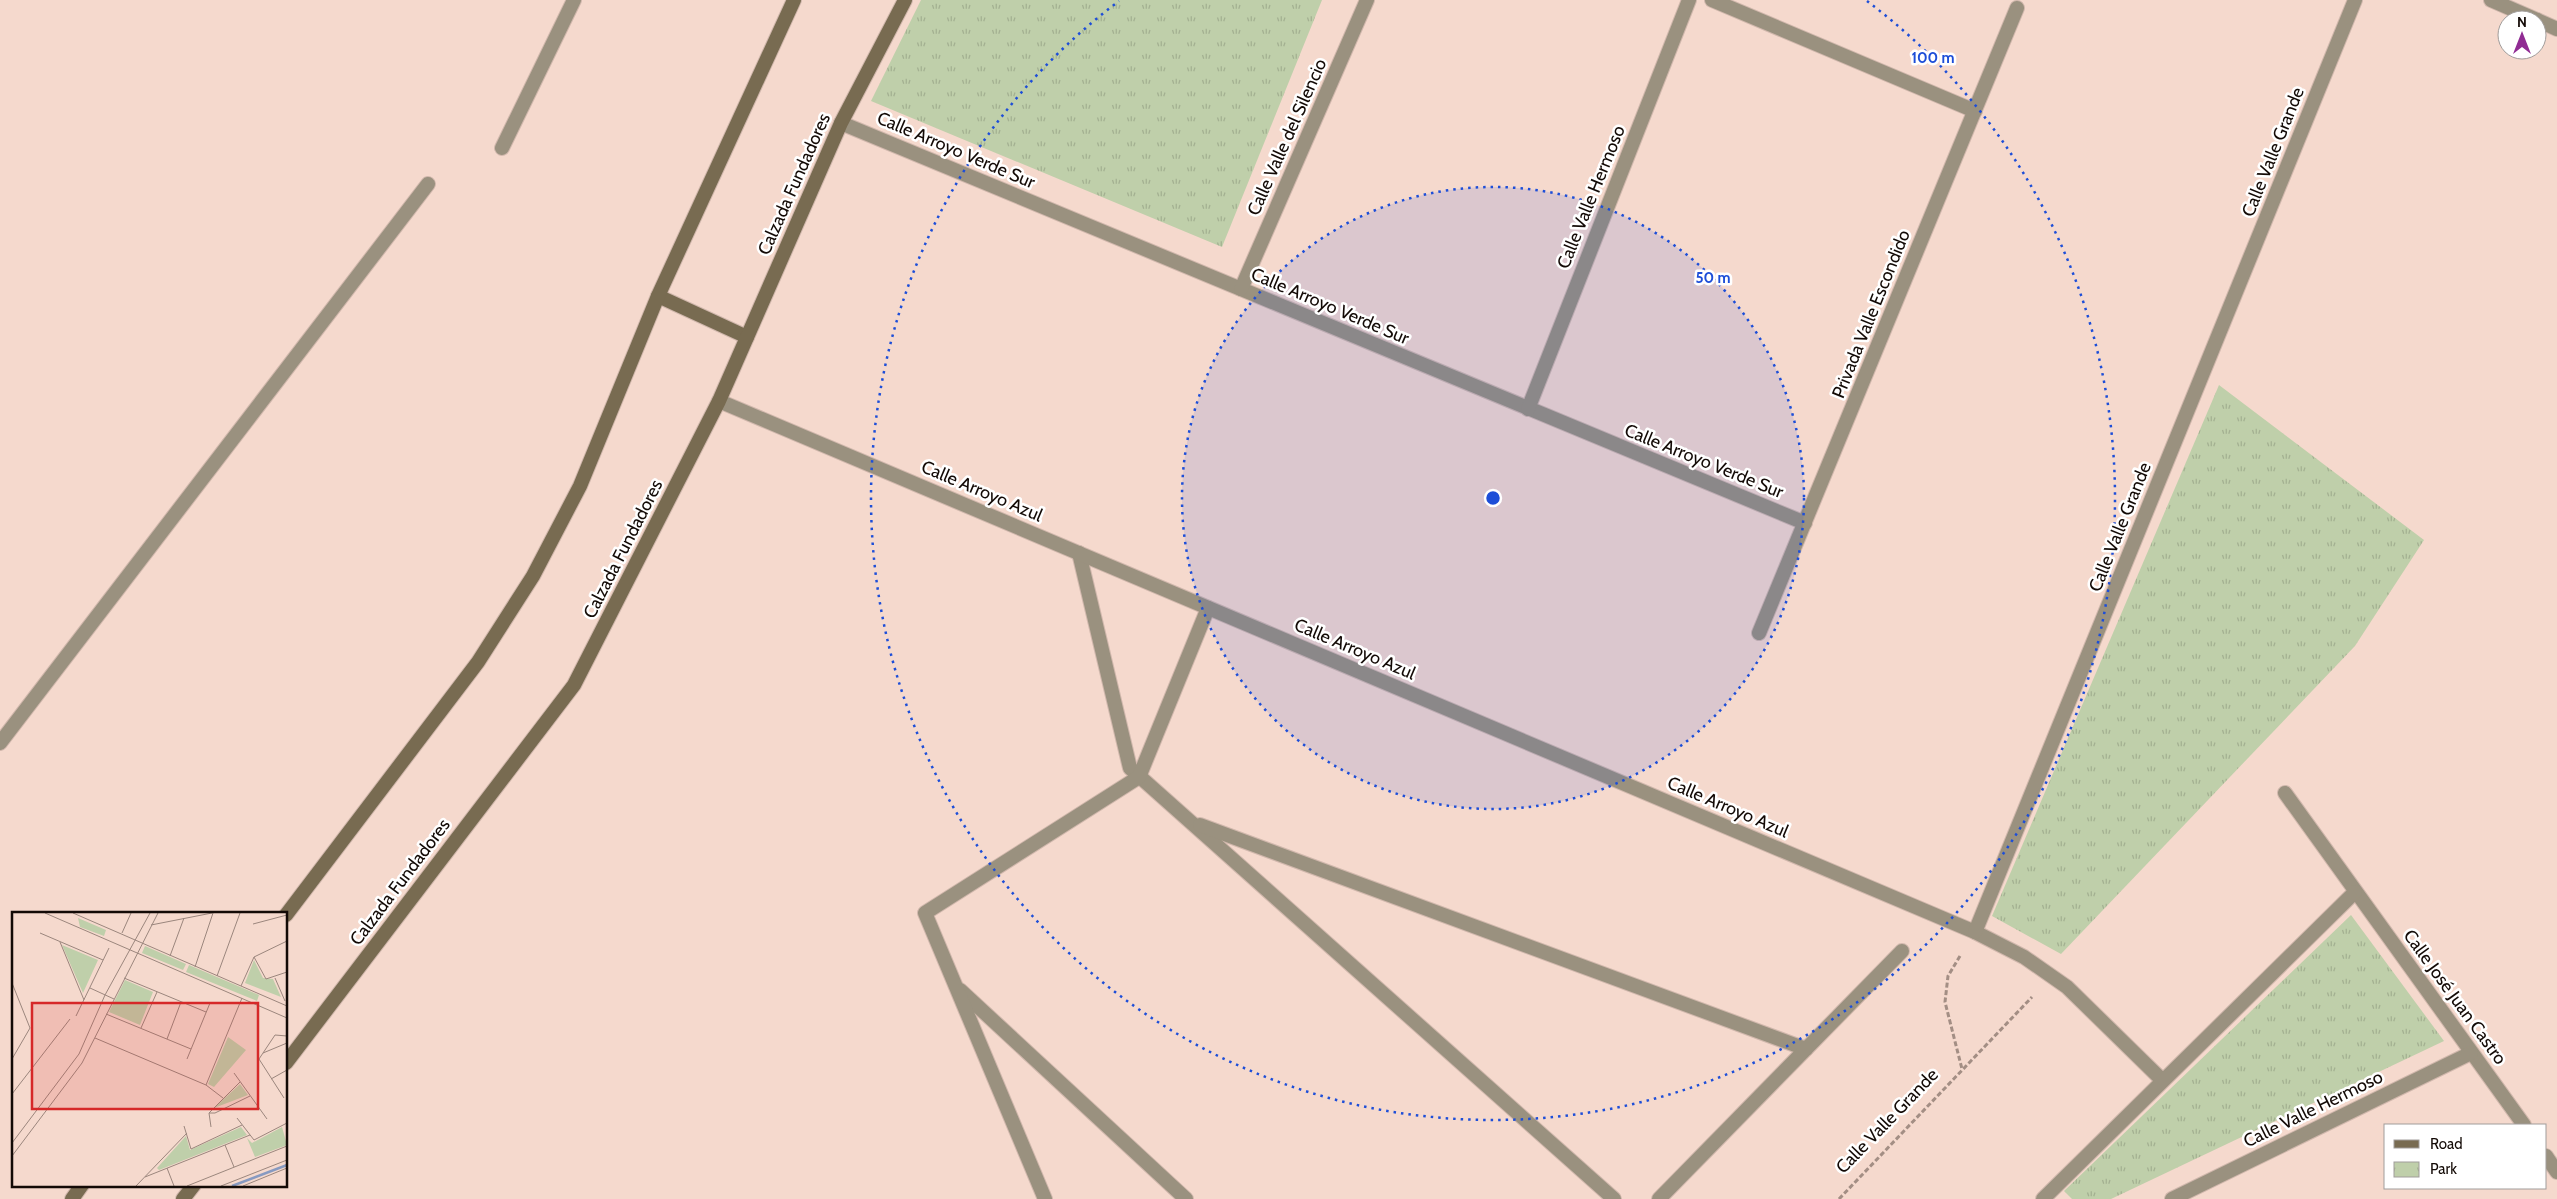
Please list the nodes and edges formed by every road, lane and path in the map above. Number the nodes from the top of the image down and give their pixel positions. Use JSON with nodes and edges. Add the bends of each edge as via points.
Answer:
{"nodes":[{"id":1,"x":574,"y":0,"type":"edge"},
{"id":2,"x":794,"y":0,"type":"edge"},
{"id":3,"x":905,"y":0,"type":"edge"},
{"id":4,"x":1367,"y":0,"type":"edge"},
{"id":5,"x":1689,"y":0,"type":"edge"},
{"id":6,"x":1712,"y":0,"type":"edge"},
{"id":7,"x":2355,"y":0,"type":"edge"},
{"id":8,"x":2491,"y":0,"type":"edge"},
{"id":9,"x":2017,"y":8,"type":"dead end"},
{"id":10,"x":2514,"y":10,"type":"edge"},
{"id":11,"x":1975,"y":111,"type":"junction"},
{"id":12,"x":841,"y":123,"type":"junction"},
{"id":13,"x":502,"y":148,"type":"dead end"},
{"id":14,"x":428,"y":184,"type":"dead end"},
{"id":15,"x":1241,"y":289,"type":"junction"},
{"id":16,"x":658,"y":296,"type":"junction"},
{"id":17,"x":747,"y":337,"type":"junction"},
{"id":18,"x":719,"y":401,"type":"junction"},
{"id":19,"x":1528,"y":409,"type":"junction"},
{"id":20,"x":1805,"y":523,"type":"junction"},
{"id":21,"x":1078,"y":553,"type":"junction"},
{"id":22,"x":1208,"y":608,"type":"junction"},
{"id":23,"x":1759,"y":633,"type":"dead end"},
{"id":24,"x":0,"y":743,"type":"edge"},
{"id":25,"x":1139,"y":776,"type":"junction"},
{"id":26,"x":2285,"y":793,"type":"dead end"},
{"id":27,"x":1191,"y":822,"type":"junction"},
{"id":28,"x":2355,"y":892,"type":"junction"},
{"id":29,"x":288,"y":912,"type":"edge"},
{"id":30,"x":1976,"y":932,"type":"junction"},
{"id":31,"x":1902,"y":951,"type":"dead end"},
{"id":32,"x":2051,"y":976,"type":"junction"},
{"id":33,"x":956,"y":986,"type":"junction"},
{"id":34,"x":1806,"y":1049,"type":"junction"},
{"id":35,"x":2471,"y":1053,"type":"junction"},
{"id":36,"x":288,"y":1060,"type":"edge"},
{"id":37,"x":1962,"y":1069,"type":"junction"},
{"id":38,"x":2162,"y":1080,"type":"junction"},
{"id":39,"x":2523,"y":1124,"type":"edge"},
{"id":40,"x":2547,"y":1157,"type":"edge"},
{"id":41,"x":2557,"y":1172,"type":"edge"},
{"id":42,"x":81,"y":1186,"type":"edge"},
{"id":43,"x":193,"y":1186,"type":"edge"},
{"id":44,"x":72,"y":1199,"type":"edge"},
{"id":45,"x":183,"y":1199,"type":"edge"},
{"id":46,"x":1045,"y":1199,"type":"edge"},
{"id":47,"x":1186,"y":1199,"type":"edge"},
{"id":48,"x":1614,"y":1199,"type":"edge"},
{"id":49,"x":1659,"y":1199,"type":"edge"},
{"id":50,"x":1839,"y":1199,"type":"edge"},
{"id":51,"x":2043,"y":1199,"type":"edge"},
{"id":52,"x":2172,"y":1199,"type":"edge"}],
"edges":[{"from":1,"to":13,"type":"street"},
{"from":2,"to":16,"type":"main road"},
{"from":3,"to":12,"type":"main road","name":"Calzada Fundadores"},
{"from":4,"to":15,"type":"street","name":"Calle Valle del Silencio"},
{"from":5,"to":19,"type":"street","name":"Calle Valle Hermoso"},
{"from":6,"to":11,"type":"street"},
{"from":7,"to":30,"type":"street","name":"Calle Valle Grande"},
{"from":8,"to":10,"type":"street"},
{"from":9,"to":11,"type":"street","name":"Privada Valle Escondido"},
{"from":11,"to":20,"type":"street","name":"Privada Valle Escondido"},
{"from":12,"to":15,"type":"street","name":"Calle Arroyo Verde Sur"},
{"from":12,"to":17,"type":"main road","name":"Calzada Fundadores"},
{"from":14,"to":24,"type":"street"},
{"from":15,"to":19,"type":"street","name":"Calle Arroyo Verde Sur"},
{"from":16,"to":17,"type":"main road"},
{"from":16,"to":29,"type":"main road","via":[[580,486],[533,576],[478,662]]},
{"from":17,"to":18,"type":"main road","name":"Calzada Fundadores"},
{"from":18,"to":21,"type":"street","name":"Calle Arroyo Azul"},
{"from":18,"to":36,"type":"main road","name":"Calzada Fundadores","via":[[574,685]]},
{"from":19,"to":20,"type":"street","name":"Calle Arroyo Verde Sur"},
{"from":20,"to":23,"type":"street","name":"Privada Valle Escondido"},
{"from":21,"to":22,"type":"street","name":"Calle Arroyo Azul"},
{"from":21,"to":25,"type":"street","via":[[1130,768]]},
{"from":22,"to":25,"type":"street"},
{"from":22,"to":30,"type":"street","name":"Calle Arroyo Azul"},
{"from":25,"to":27,"type":"street"},
{"from":25,"to":33,"type":"street","via":[[925,913]]},
{"from":26,"to":28,"type":"street","name":"Calle José Juan Castro"},
{"from":27,"to":34,"type":"street"},
{"from":27,"to":48,"type":"street"},
{"from":28,"to":35,"type":"street","name":"Calle José Juan Castro"},
{"from":28,"to":38,"type":"street"},
{"from":30,"to":32,"type":"street","via":[[2024,957]]},
{"from":30,"to":37,"type":"path","name":"Calle Valle Grande","via":[[1948,976],[1945,1002]]},
{"from":31,"to":34,"type":"street"},
{"from":32,"to":37,"type":"path","name":"Calle Valle Grande"},
{"from":32,"to":38,"type":"street","via":[[2067,987]]},
{"from":33,"to":46,"type":"street"},
{"from":33,"to":47,"type":"street"},
{"from":34,"to":49,"type":"street"},
{"from":35,"to":39,"type":"street","name":"Calle José Juan Castro"},
{"from":35,"to":52,"type":"street","name":"Calle Valle Hermoso"},
{"from":37,"to":50,"type":"path","name":"Calle Valle Grande"},
{"from":38,"to":51,"type":"street"},
{"from":40,"to":41,"type":"street"},
{"from":42,"to":44,"type":"main road"},
{"from":43,"to":45,"type":"main road"}]}
